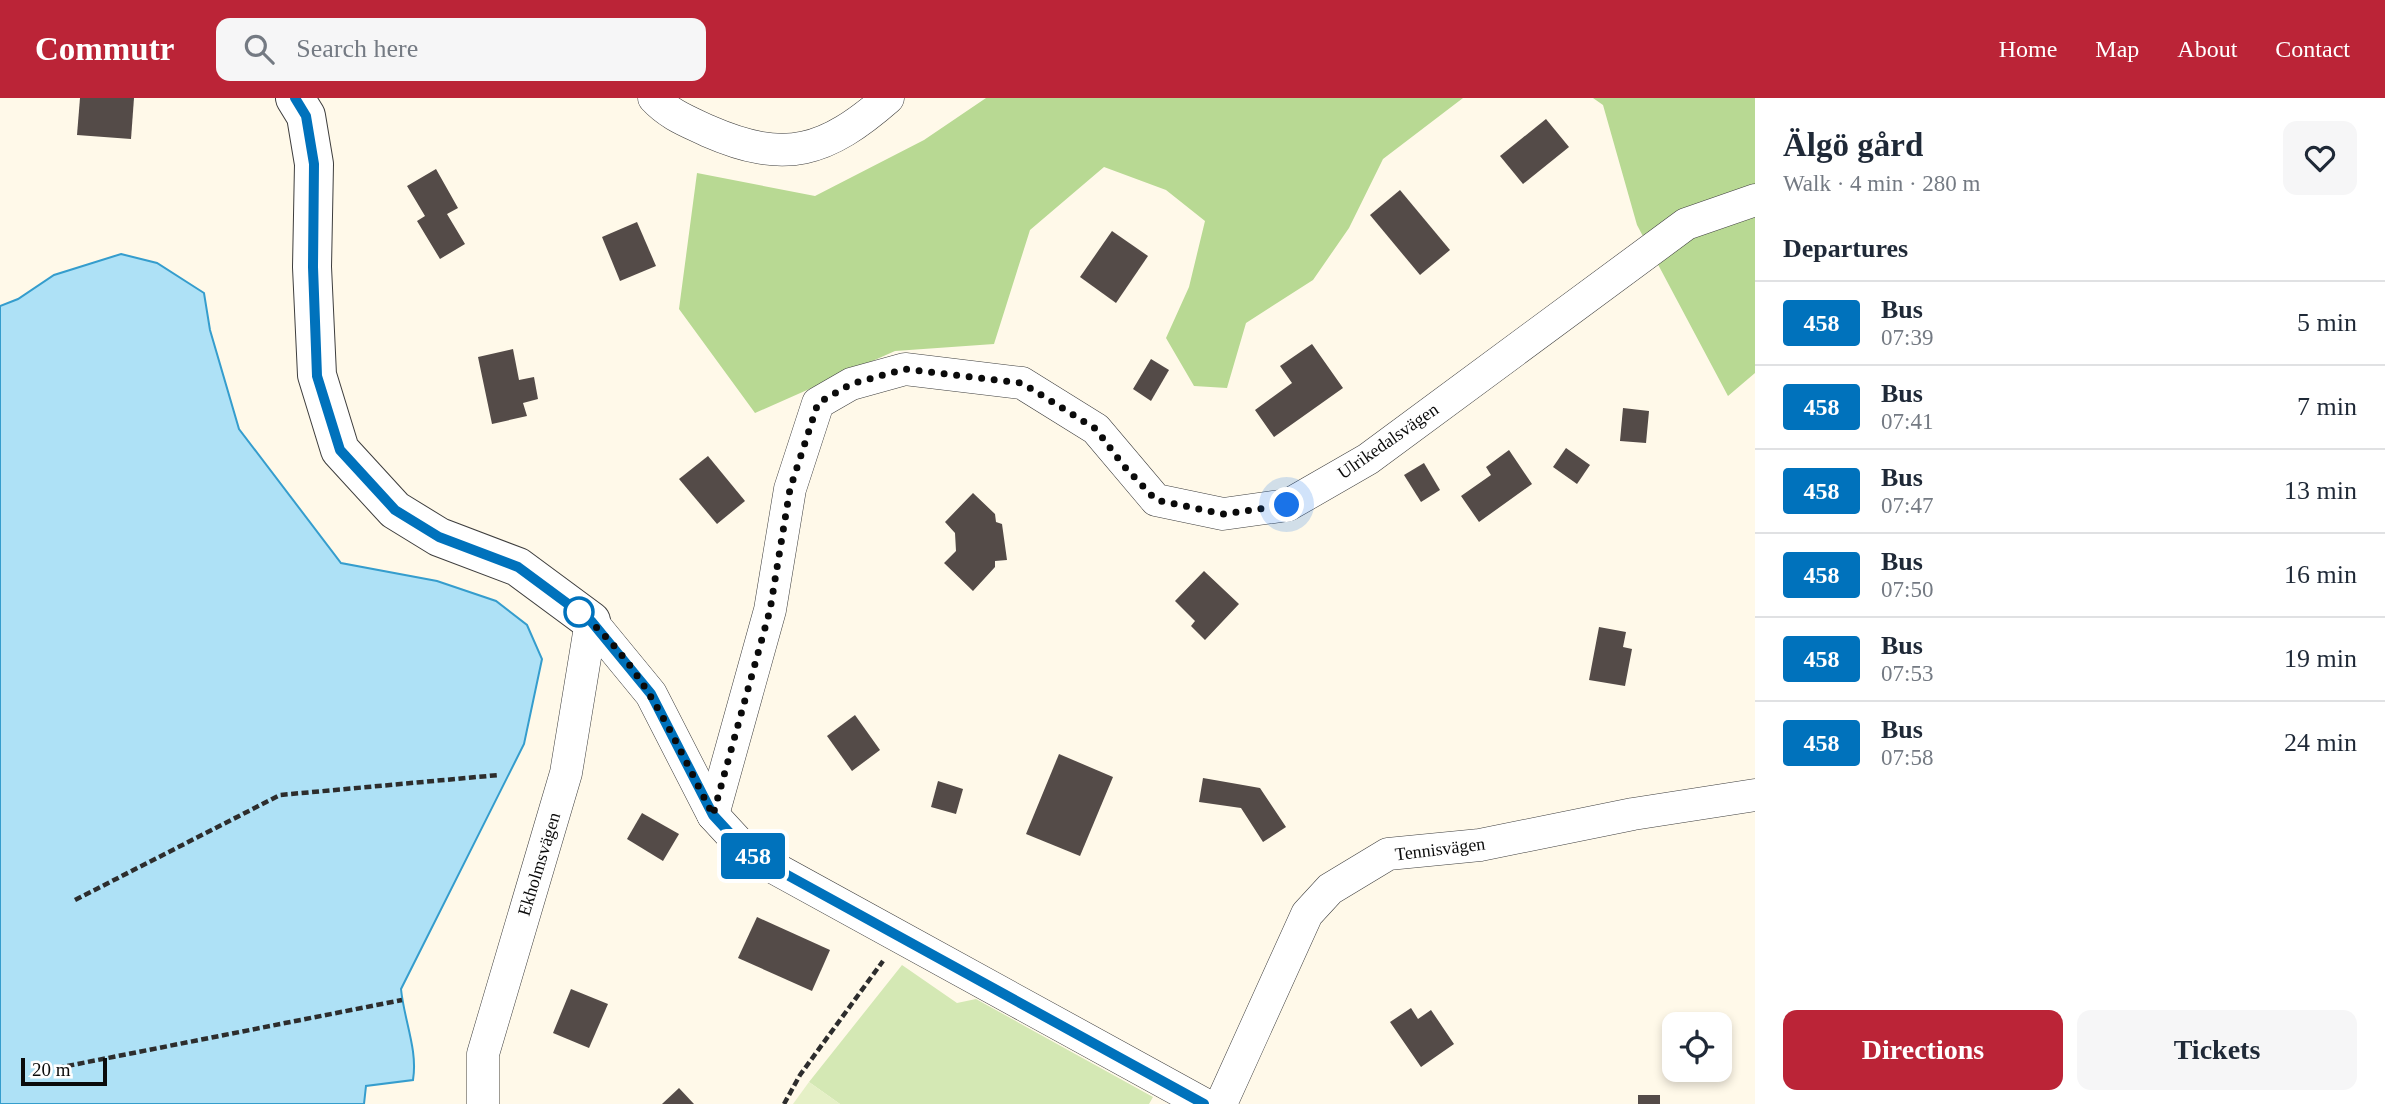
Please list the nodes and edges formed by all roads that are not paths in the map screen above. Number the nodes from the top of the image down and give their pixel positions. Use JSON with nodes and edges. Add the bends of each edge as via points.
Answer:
{"nodes":[{"id":1,"x":295,"y":98,"type":"edge"},
{"id":2,"x":654,"y":98,"type":"edge"},
{"id":3,"x":888,"y":98,"type":"edge"},
{"id":4,"x":1755,"y":200,"type":"edge"},
{"id":5,"x":591,"y":621,"type":"junction"},
{"id":6,"x":1755,"y":795,"type":"edge"},
{"id":7,"x":713,"y":815,"type":"junction"},
{"id":8,"x":483,"y":1104,"type":"edge"},
{"id":9,"x":1204,"y":1104,"type":"edge"},
{"id":10,"x":1222,"y":1104,"type":"edge"}],
"edges":[{"from":1,"to":5,"type":"street","via":[[306,116],[314,164],[317,376],[340,450],[395,510],[439,537],[518,567]]},
{"from":2,"to":3,"type":"street","via":[[668,113],[740,145],[780,151],[819,145],[855,127]]},
{"from":4,"to":7,"type":"street","name":"Ulrikedalsvägen","via":[[1686,224],[1368,459],[1287,505],[1223,514],[1156,500],[1096,429],[1022,383],[905,369],[851,384],[818,403],[790,489],[770,610]]},
{"from":5,"to":7,"type":"street","via":[[651,694]]},
{"from":5,"to":8,"type":"street","name":"Ekholmsvägen","via":[[566,772],[483,1054]]},
{"from":6,"to":10,"type":"street","name":"Tennisvägen","via":[[1480,845],[1388,854],[1330,888],[1307,915]]},
{"from":7,"to":9,"type":"street","via":[[749,854]]}]}
